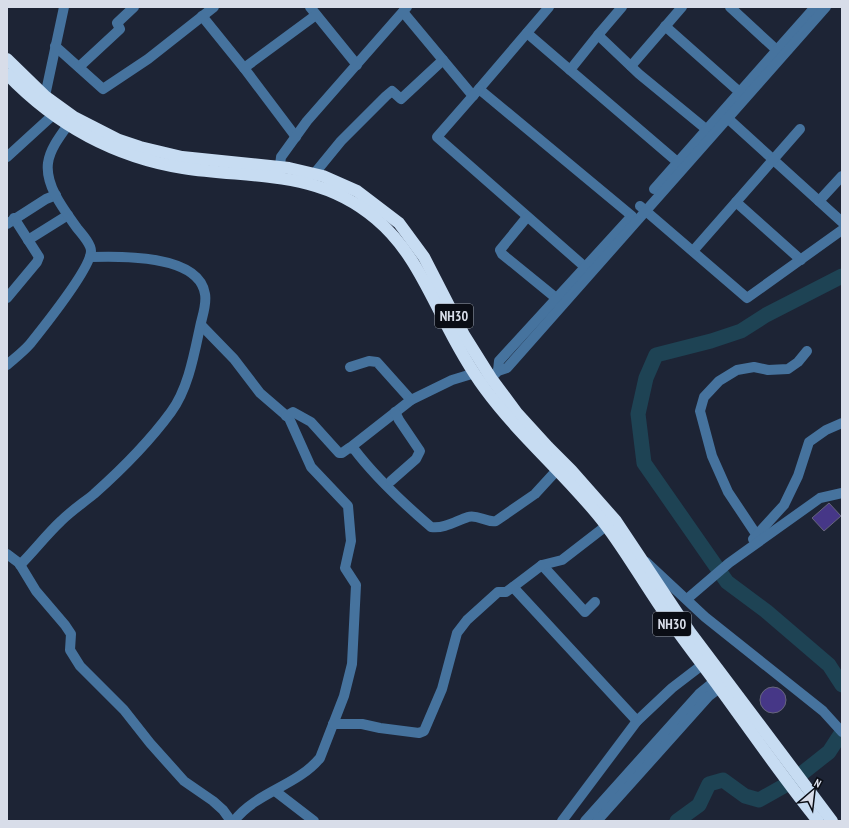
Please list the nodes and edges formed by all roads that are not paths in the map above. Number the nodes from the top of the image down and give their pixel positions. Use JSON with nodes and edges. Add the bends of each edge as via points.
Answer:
{"nodes":[{"id":1,"x":64,"y":7,"type":"edge"},
{"id":2,"x":134,"y":7,"type":"edge"},
{"id":3,"x":214,"y":7,"type":"edge"},
{"id":4,"x":549,"y":7,"type":"edge"},
{"id":5,"x":622,"y":7,"type":"edge"},
{"id":6,"x":682,"y":7,"type":"edge"},
{"id":7,"x":730,"y":7,"type":"edge"},
{"id":8,"x":826,"y":7,"type":"edge"},
{"id":9,"x":313,"y":10,"type":"edge"},
{"id":10,"x":405,"y":10,"type":"edge"},
{"id":11,"x":810,"y":11,"type":"edge"},
{"id":12,"x":202,"y":16,"type":"junction"},
{"id":13,"x":665,"y":26,"type":"junction"},
{"id":14,"x":527,"y":32,"type":"junction"},
{"id":15,"x":598,"y":35,"type":"junction"},
{"id":16,"x":55,"y":46,"type":"junction"},
{"id":17,"x":780,"y":53,"type":"junction"},
{"id":18,"x":7,"y":59,"type":"edge"},
{"id":19,"x":443,"y":60,"type":"junction"},
{"id":20,"x":357,"y":65,"type":"junction"},
{"id":21,"x":631,"y":66,"type":"junction"},
{"id":22,"x":79,"y":67,"type":"junction"},
{"id":23,"x":244,"y":68,"type":"junction"},
{"id":24,"x":570,"y":70,"type":"junction"},
{"id":25,"x":7,"y":74,"type":"edge"},
{"id":26,"x":476,"y":92,"type":"junction"},
{"id":27,"x":743,"y":95,"type":"junction"},
{"id":28,"x":40,"y":96,"type":"junction"},
{"id":29,"x":53,"y":114,"type":"junction"},
{"id":30,"x":724,"y":115,"type":"junction"},
{"id":31,"x":71,"y":121,"type":"junction"},
{"id":32,"x":800,"y":129,"type":"dead end"},
{"id":33,"x":710,"y":132,"type":"junction"},
{"id":34,"x":296,"y":137,"type":"junction"},
{"id":35,"x":7,"y":157,"type":"edge"},
{"id":36,"x":774,"y":160,"type":"junction"},
{"id":37,"x":681,"y":164,"type":"junction"},
{"id":38,"x":279,"y":172,"type":"junction"},
{"id":39,"x":314,"y":174,"type":"junction"},
{"id":40,"x":842,"y":176,"type":"edge"},
{"id":41,"x":56,"y":195,"type":"junction"},
{"id":42,"x":819,"y":201,"type":"junction"},
{"id":43,"x":736,"y":202,"type":"junction"},
{"id":44,"x":642,"y":208,"type":"junction"},
{"id":45,"x":68,"y":215,"type":"junction"},
{"id":46,"x":632,"y":216,"type":"junction"},
{"id":47,"x":527,"y":217,"type":"junction"},
{"id":48,"x":11,"y":221,"type":"edge"},
{"id":49,"x":842,"y":222,"type":"edge"},
{"id":50,"x":842,"y":230,"type":"edge"},
{"id":51,"x":28,"y":240,"type":"junction"},
{"id":52,"x":692,"y":252,"type":"junction"},
{"id":53,"x":90,"y":257,"type":"junction"},
{"id":54,"x":801,"y":260,"type":"junction"},
{"id":55,"x":585,"y":266,"type":"junction"},
{"id":56,"x":7,"y":298,"type":"edge"},
{"id":57,"x":556,"y":298,"type":"junction"},
{"id":58,"x":201,"y":325,"type":"junction"},
{"id":59,"x":807,"y":351,"type":"dead end"},
{"id":60,"x":9,"y":360,"type":"edge"},
{"id":61,"x":350,"y":367,"type":"dead end"},
{"id":62,"x":475,"y":373,"type":"junction"},
{"id":63,"x":491,"y":378,"type":"junction"},
{"id":64,"x":411,"y":400,"type":"junction"},
{"id":65,"x":395,"y":412,"type":"junction"},
{"id":66,"x":286,"y":416,"type":"junction"},
{"id":67,"x":842,"y":422,"type":"edge"},
{"id":68,"x":351,"y":447,"type":"junction"},
{"id":69,"x":557,"y":470,"type":"junction"},
{"id":70,"x":391,"y":481,"type":"dead end"},
{"id":71,"x":842,"y":493,"type":"edge"},
{"id":72,"x":606,"y":526,"type":"junction"},
{"id":73,"x":756,"y":534,"type":"junction"},
{"id":74,"x":624,"y":552,"type":"junction"},
{"id":75,"x":636,"y":552,"type":"junction"},
{"id":76,"x":7,"y":554,"type":"edge"},
{"id":77,"x":741,"y":555,"type":"junction"},
{"id":78,"x":20,"y":565,"type":"junction"},
{"id":79,"x":542,"y":565,"type":"junction"},
{"id":80,"x":513,"y":587,"type":"junction"},
{"id":81,"x":687,"y":599,"type":"junction"},
{"id":82,"x":595,"y":602,"type":"dead end"},
{"id":83,"x":702,"y":665,"type":"junction"},
{"id":84,"x":721,"y":681,"type":"junction"},
{"id":85,"x":637,"y":721,"type":"junction"},
{"id":86,"x":333,"y":724,"type":"junction"},
{"id":87,"x":842,"y":732,"type":"edge"},
{"id":88,"x":774,"y":754,"type":"junction"},
{"id":89,"x":275,"y":790,"type":"junction"},
{"id":90,"x":232,"y":821,"type":"edge"},
{"id":91,"x":314,"y":821,"type":"edge"},
{"id":92,"x":562,"y":821,"type":"edge"},
{"id":93,"x":585,"y":821,"type":"edge"},
{"id":94,"x":597,"y":821,"type":"edge"},
{"id":95,"x":818,"y":821,"type":"edge"},
{"id":96,"x":832,"y":821,"type":"edge"}],
"edges":[{"from":1,"to":16,"type":"street"},
{"from":2,"to":22,"type":"street","via":[[117,23],[120,29]]},
{"from":3,"to":12,"type":"street"},
{"from":4,"to":14,"type":"street"},
{"from":5,"to":15,"type":"street"},
{"from":6,"to":13,"type":"street"},
{"from":7,"to":17,"type":"street"},
{"from":8,"to":11,"type":"street"},
{"from":9,"to":20,"type":"street"},
{"from":9,"to":23,"type":"street"},
{"from":10,"to":19,"type":"street"},
{"from":10,"to":20,"type":"street"},
{"from":11,"to":17,"type":"street"},
{"from":12,"to":22,"type":"street","via":[[148,59],[104,89]]},
{"from":12,"to":23,"type":"street"},
{"from":13,"to":21,"type":"street"},
{"from":13,"to":27,"type":"street"},
{"from":14,"to":24,"type":"street"},
{"from":14,"to":26,"type":"street"},
{"from":15,"to":21,"type":"street"},
{"from":15,"to":24,"type":"street"},
{"from":16,"to":22,"type":"street"},
{"from":16,"to":28,"type":"street"},
{"from":17,"to":27,"type":"street"},
{"from":18,"to":28,"type":"highway","number":"NH30"},
{"from":19,"to":26,"type":"street"},
{"from":19,"to":39,"type":"street","via":[[401,99],[392,91],[386,96],[341,141]]},
{"from":20,"to":34,"type":"street"},
{"from":21,"to":33,"type":"street"},
{"from":23,"to":34,"type":"street"},
{"from":24,"to":37,"type":"street"},
{"from":25,"to":28,"type":"highway","number":"NH30"},
{"from":26,"to":46,"type":"street"},
{"from":26,"to":47,"type":"street","via":[[436,137]]},
{"from":27,"to":30,"type":"street"},
{"from":28,"to":29,"type":"highway","number":"NH30"},
{"from":28,"to":31,"type":"highway","number":"NH30"},
{"from":29,"to":31,"type":"highway","number":"NH30"},
{"from":29,"to":35,"type":"street"},
{"from":30,"to":33,"type":"street"},
{"from":30,"to":36,"type":"street"},
{"from":31,"to":38,"type":"highway","number":"NH30","via":[[119,140],[166,154]]},
{"from":31,"to":41,"type":"street","via":[[51,152],[48,163],[50,180]]},
{"from":32,"to":36,"type":"street"},
{"from":33,"to":37,"type":"street"},
{"from":34,"to":38,"type":"street","via":[[281,157]]},
{"from":36,"to":42,"type":"street"},
{"from":36,"to":43,"type":"street"},
{"from":37,"to":44,"type":"street"},
{"from":38,"to":39,"type":"highway","number":"NH30"},
{"from":38,"to":62,"type":"highway","number":"NH30","via":[[342,196],[388,230],[412,258]]},
{"from":39,"to":63,"type":"highway","number":"NH30","via":[[338,181],[357,191],[390,216],[407,233],[424,257],[464,335]]},
{"from":40,"to":42,"type":"street"},
{"from":41,"to":45,"type":"street"},
{"from":41,"to":48,"type":"street"},
{"from":42,"to":49,"type":"street"},
{"from":43,"to":52,"type":"street"},
{"from":43,"to":54,"type":"street"},
{"from":44,"to":46,"type":"street"},
{"from":44,"to":52,"type":"street"},
{"from":44,"to":63,"type":"street","via":[[507,368]]},
{"from":45,"to":51,"type":"street"},
{"from":45,"to":53,"type":"street","via":[[88,244],[91,250]]},
{"from":46,"to":55,"type":"street"},
{"from":47,"to":55,"type":"street"},
{"from":47,"to":57,"type":"street","via":[[500,250]]},
{"from":48,"to":51,"type":"street"},
{"from":50,"to":54,"type":"street"},
{"from":51,"to":56,"type":"street","via":[[39,257]]},
{"from":52,"to":54,"type":"street","via":[[747,298]]},
{"from":53,"to":58,"type":"street","via":[[145,257],[168,263],[194,275],[205,294]]},
{"from":53,"to":60,"type":"street","via":[[80,275],[29,345]]},
{"from":55,"to":57,"type":"street"},
{"from":57,"to":63,"type":"street","via":[[499,361]]},
{"from":58,"to":66,"type":"street","via":[[234,359],[260,393]]},
{"from":58,"to":78,"type":"street","via":[[189,371],[171,412],[137,451],[60,522]]},
{"from":59,"to":73,"type":"street","via":[[788,369],[768,370],[754,367],[737,370],[719,381],[704,397],[700,410],[712,456],[728,492]]},
{"from":61,"to":64,"type":"street","via":[[369,361],[377,362]]},
{"from":62,"to":63,"type":"highway","number":"NH30"},
{"from":62,"to":64,"type":"street","via":[[452,380]]},
{"from":63,"to":69,"type":"highway","number":"NH30","via":[[524,436]]},
{"from":63,"to":75,"type":"highway","number":"NH30","via":[[517,413],[606,509]]},
{"from":64,"to":65,"type":"street"},
{"from":65,"to":68,"type":"street"},
{"from":65,"to":70,"type":"street","via":[[420,451],[416,459]]},
{"from":66,"to":68,"type":"street","via":[[293,412],[311,422],[339,453]]},
{"from":66,"to":86,"type":"street","via":[[311,467],[342,498],[349,512],[351,540],[345,568],[356,585],[352,664],[344,696]]},
{"from":67,"to":73,"type":"street","via":[[809,442],[798,476],[784,505]]},
{"from":68,"to":69,"type":"street","via":[[407,506],[434,528],[475,516],[491,522],[496,521],[535,494]]},
{"from":69,"to":72,"type":"highway","number":"NH30"},
{"from":71,"to":77,"type":"street","via":[[820,498]]},
{"from":72,"to":74,"type":"highway","number":"NH30"},
{"from":72,"to":79,"type":"street","via":[[562,560]]},
{"from":73,"to":77,"type":"street"},
{"from":74,"to":75,"type":"street"},
{"from":74,"to":83,"type":"highway","number":"NH30"},
{"from":75,"to":81,"type":"street"},
{"from":75,"to":84,"type":"highway","number":"NH30"},
{"from":76,"to":78,"type":"street"},
{"from":77,"to":81,"type":"street","via":[[728,563]]},
{"from":78,"to":90,"type":"street","via":[[36,591],[71,634],[70,650],[80,666],[124,710],[184,781],[218,805]]},
{"from":79,"to":80,"type":"street"},
{"from":79,"to":82,"type":"street","via":[[585,612]]},
{"from":80,"to":85,"type":"street"},
{"from":80,"to":86,"type":"street","via":[[506,592],[498,592],[466,620],[457,633],[442,689],[424,731],[420,733],[362,724]]},
{"from":81,"to":87,"type":"street","via":[[705,617],[823,711]]},
{"from":83,"to":84,"type":"highway","number":"NH30"},
{"from":83,"to":85,"type":"street","via":[[672,688]]},
{"from":84,"to":88,"type":"highway","number":"NH30"},
{"from":84,"to":93,"type":"street","via":[[699,694]]},
{"from":84,"to":94,"type":"street"},
{"from":85,"to":92,"type":"street"},
{"from":86,"to":89,"type":"street","via":[[320,758],[312,768]]},
{"from":88,"to":95,"type":"highway","number":"NH30"},
{"from":88,"to":96,"type":"highway","number":"NH30","via":[[816,799]]},
{"from":89,"to":90,"type":"street","via":[[252,803]]},
{"from":89,"to":91,"type":"street"}]}
